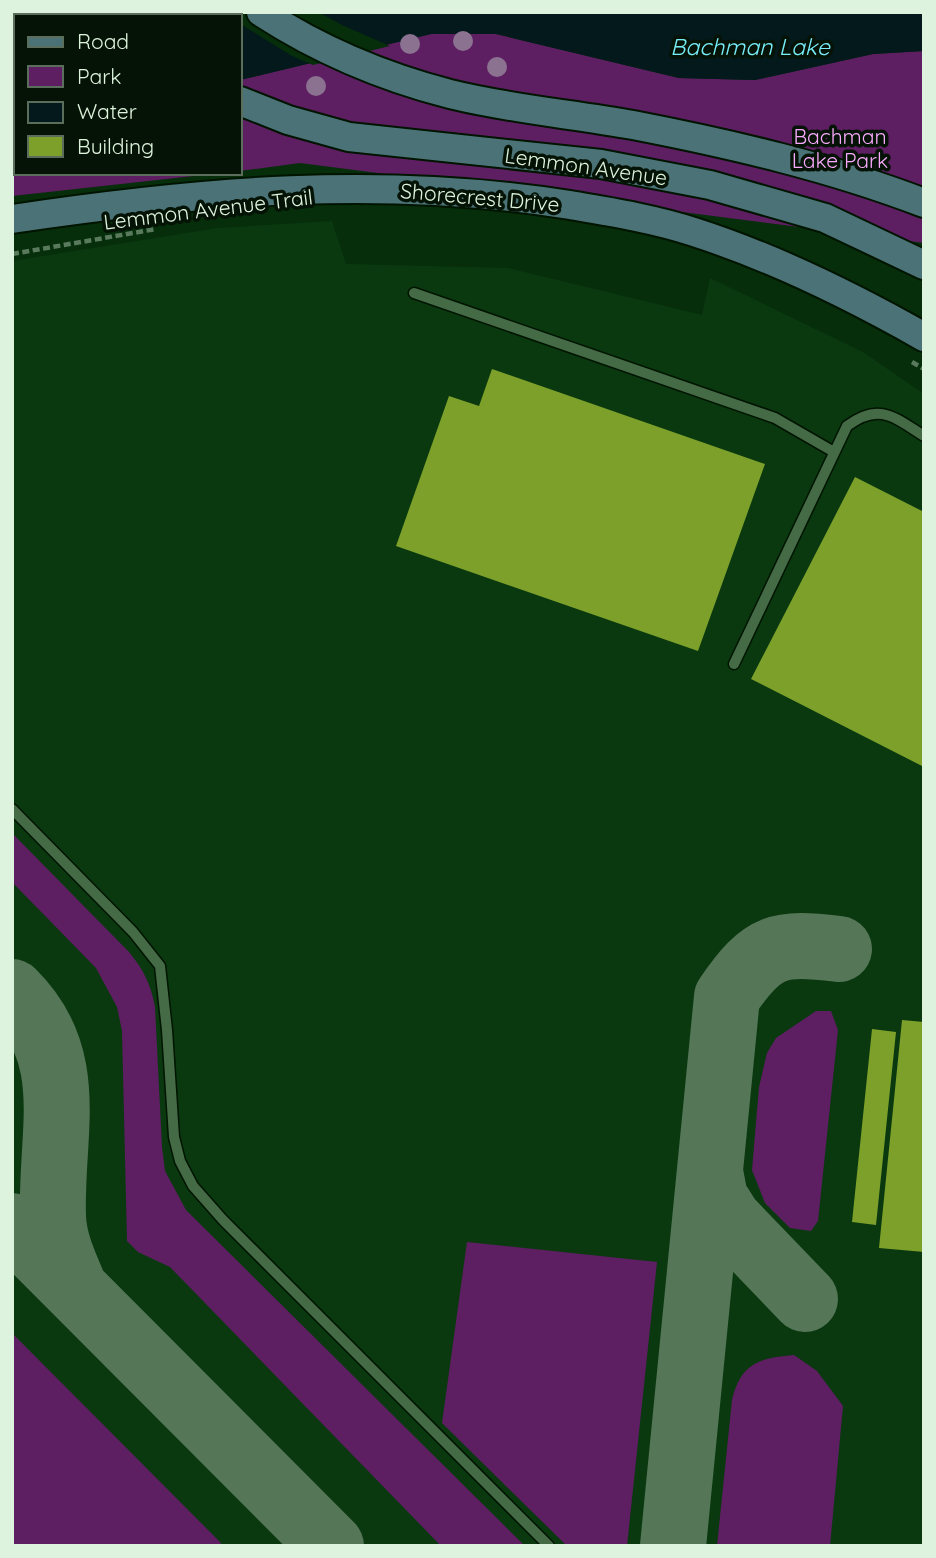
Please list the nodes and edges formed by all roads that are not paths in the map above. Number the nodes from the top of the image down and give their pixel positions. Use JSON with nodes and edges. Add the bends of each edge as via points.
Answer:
{"nodes":[{"id":1,"x":261,"y":12,"type":"edge"},
{"id":2,"x":243,"y":102,"type":"edge"},
{"id":3,"x":924,"y":203,"type":"edge"},
{"id":4,"x":12,"y":219,"type":"edge"},
{"id":5,"x":924,"y":265,"type":"edge"},
{"id":6,"x":414,"y":293,"type":"dead end"},
{"id":7,"x":924,"y":337,"type":"edge"},
{"id":8,"x":924,"y":436,"type":"edge"},
{"id":9,"x":834,"y":452,"type":"junction"},
{"id":10,"x":734,"y":664,"type":"dead end"},
{"id":11,"x":12,"y":808,"type":"edge"},
{"id":12,"x":549,"y":1546,"type":"edge"}],
"edges":[{"from":1,"to":3,"type":"main road","via":[[321,46],[449,93],[707,140],[813,166]]},
{"from":2,"to":5,"type":"main road","name":"Lemmon Avenue","via":[[349,137],[601,164],[710,185],[825,218]]},
{"from":4,"to":7,"type":"main road","name":"Shorecrest Drive","via":[[292,189],[468,192],[542,201],[611,212],[738,247],[840,291]]},
{"from":6,"to":9,"type":"lane","via":[[775,418]]},
{"from":8,"to":9,"type":"lane","via":[[888,414],[870,413],[846,426]]},
{"from":9,"to":10,"type":"lane"},
{"from":11,"to":12,"type":"lane","via":[[133,932],[160,966],[174,1137],[193,1186]]}]}
